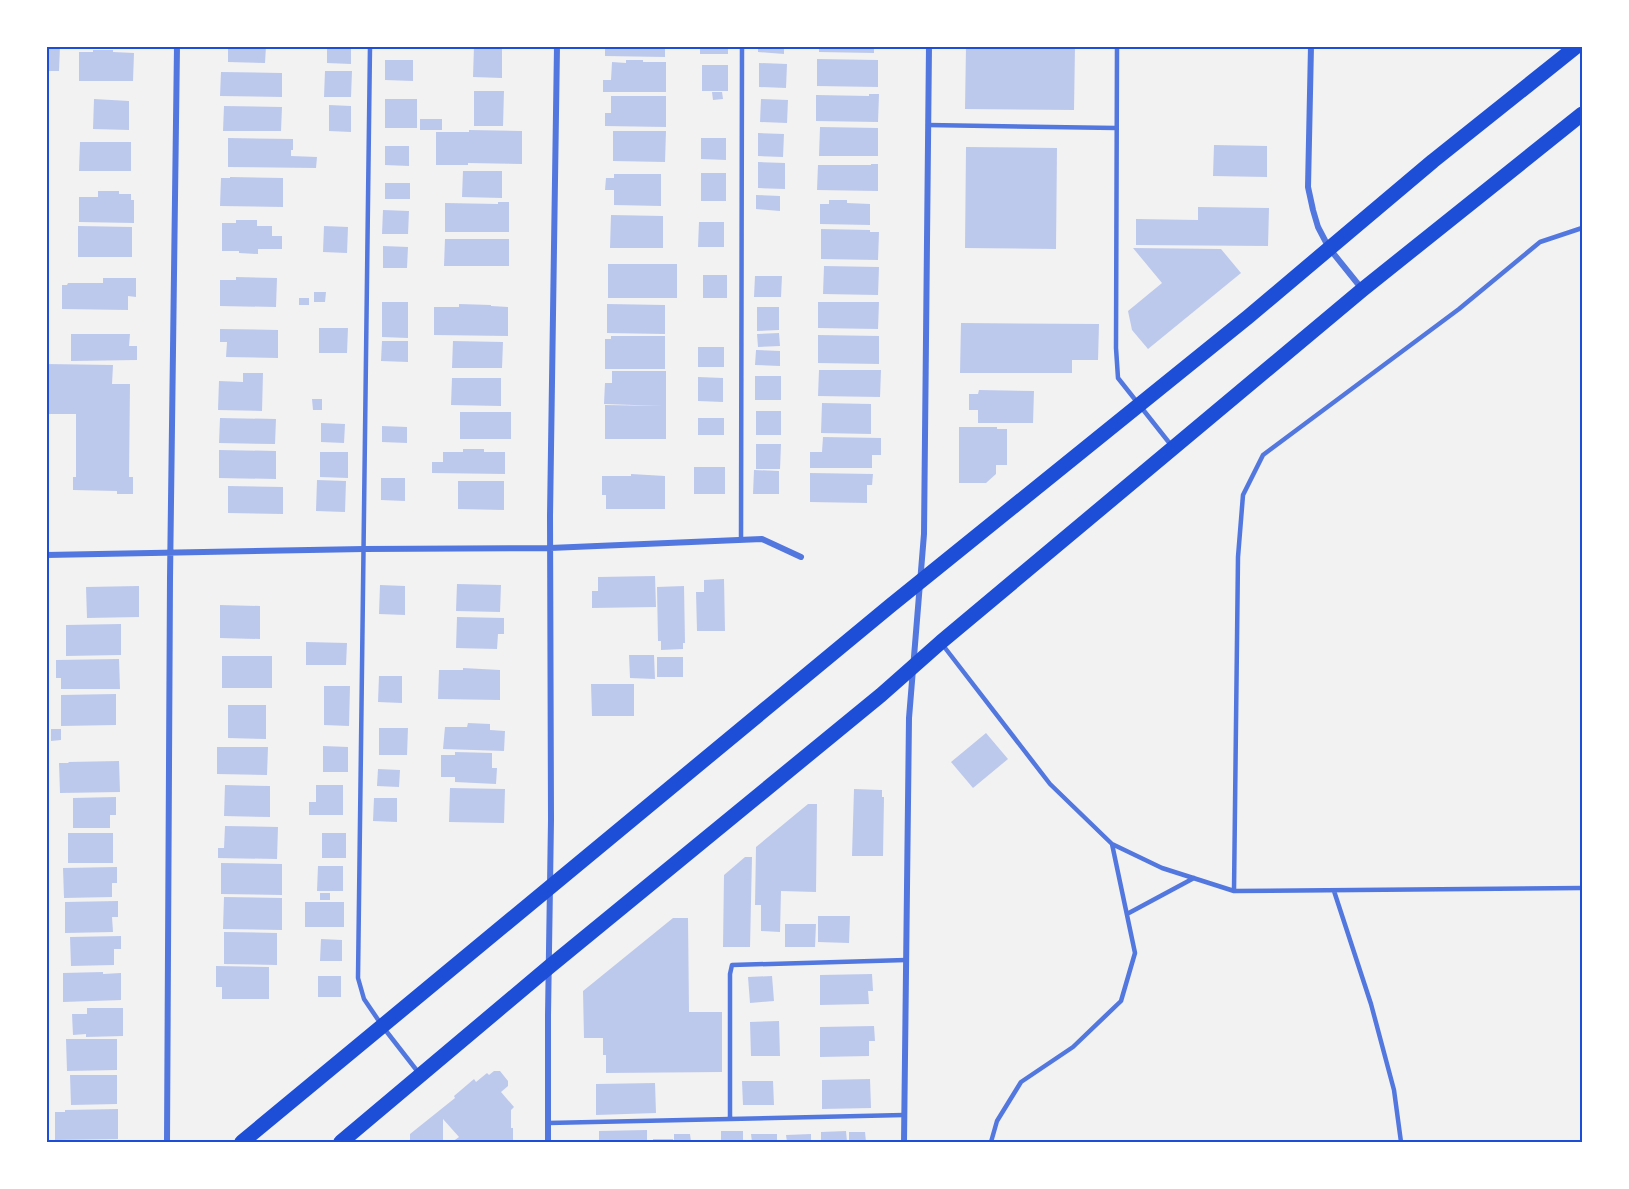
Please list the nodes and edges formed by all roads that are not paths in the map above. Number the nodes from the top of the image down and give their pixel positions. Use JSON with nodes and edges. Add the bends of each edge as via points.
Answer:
{"nodes":[{"id":1,"x":177,"y":46,"type":"edge"},
{"id":2,"x":370,"y":46,"type":"edge"},
{"id":3,"x":557,"y":46,"type":"edge"},
{"id":4,"x":742,"y":46,"type":"edge"},
{"id":5,"x":929,"y":46,"type":"edge"},
{"id":6,"x":1117,"y":46,"type":"edge"},
{"id":7,"x":1311,"y":46,"type":"edge"},
{"id":8,"x":1577,"y":46,"type":"edge"},
{"id":9,"x":1582,"y":114,"type":"edge"},
{"id":10,"x":928,"y":125,"type":"junction"},
{"id":11,"x":1116,"y":128,"type":"junction"},
{"id":12,"x":1582,"y":228,"type":"edge"},
{"id":13,"x":1329,"y":248,"type":"junction"},
{"id":14,"x":1362,"y":290,"type":"junction"},
{"id":15,"x":1139,"y":405,"type":"junction"},
{"id":16,"x":1173,"y":447,"type":"junction"},
{"id":17,"x":741,"y":538,"type":"junction"},
{"id":18,"x":550,"y":548,"type":"junction"},
{"id":19,"x":364,"y":549,"type":"junction"},
{"id":20,"x":171,"y":552,"type":"junction"},
{"id":21,"x":46,"y":555,"type":"edge"},
{"id":22,"x":801,"y":557,"type":"dead end"},
{"id":23,"x":919,"y":584,"type":"junction"},
{"id":24,"x":940,"y":642,"type":"junction"},
{"id":25,"x":912,"y":668,"type":"junction"},
{"id":26,"x":1112,"y":844,"type":"junction"},
{"id":27,"x":1194,"y":878,"type":"junction"},
{"id":28,"x":550,"y":887,"type":"junction"},
{"id":29,"x":1582,"y":888,"type":"edge"},
{"id":30,"x":1233,"y":891,"type":"junction"},
{"id":31,"x":1334,"y":891,"type":"junction"},
{"id":32,"x":1127,"y":914,"type":"junction"},
{"id":33,"x":906,"y":960,"type":"junction"},
{"id":34,"x":549,"y":967,"type":"junction"},
{"id":35,"x":383,"y":1027,"type":"junction"},
{"id":36,"x":421,"y":1076,"type":"junction"},
{"id":37,"x":904,"y":1115,"type":"junction"},
{"id":38,"x":730,"y":1119,"type":"junction"},
{"id":39,"x":548,"y":1123,"type":"junction"},
{"id":40,"x":167,"y":1143,"type":"edge"},
{"id":41,"x":242,"y":1143,"type":"edge"},
{"id":42,"x":341,"y":1143,"type":"edge"},
{"id":43,"x":548,"y":1143,"type":"edge"},
{"id":44,"x":903,"y":1143,"type":"edge"},
{"id":45,"x":991,"y":1143,"type":"edge"},
{"id":46,"x":1401,"y":1143,"type":"edge"}],
"edges":[{"from":1,"to":20,"type":"street"},
{"from":2,"to":19,"type":"lane"},
{"from":3,"to":18,"type":"street"},
{"from":4,"to":17,"type":"lane"},
{"from":5,"to":10,"type":"street"},
{"from":6,"to":11,"type":"lane"},
{"from":7,"to":13,"type":"street","via":[[1308,187],[1318,227]]},
{"from":8,"to":13,"type":"main road"},
{"from":9,"to":14,"type":"main road"},
{"from":10,"to":11,"type":"lane"},
{"from":10,"to":23,"type":"street","via":[[924,534]]},
{"from":11,"to":15,"type":"lane","via":[[1116,348],[1119,378]]},
{"from":12,"to":30,"type":"lane","via":[[1540,242],[1459,309],[1263,455],[1243,495],[1238,557]]},
{"from":13,"to":14,"type":"street"},
{"from":13,"to":15,"type":"main road"},
{"from":14,"to":16,"type":"main road"},
{"from":15,"to":16,"type":"lane"},
{"from":15,"to":23,"type":"main road"},
{"from":16,"to":24,"type":"main road"},
{"from":17,"to":18,"type":"street"},
{"from":17,"to":22,"type":"street","via":[[762,538]]},
{"from":18,"to":19,"type":"street"},
{"from":18,"to":28,"type":"street"},
{"from":19,"to":20,"type":"street"},
{"from":19,"to":35,"type":"lane","via":[[358,978],[364,999]]},
{"from":20,"to":21,"type":"street"},
{"from":20,"to":40,"type":"street"},
{"from":23,"to":25,"type":"street"},
{"from":23,"to":28,"type":"main road"},
{"from":24,"to":25,"type":"main road"},
{"from":24,"to":26,"type":"lane","via":[[1050,784]]},
{"from":25,"to":33,"type":"street"},
{"from":25,"to":34,"type":"main road"},
{"from":26,"to":27,"type":"lane","via":[[1162,868]]},
{"from":26,"to":32,"type":"lane"},
{"from":27,"to":30,"type":"lane"},
{"from":27,"to":32,"type":"lane"},
{"from":28,"to":34,"type":"street"},
{"from":28,"to":35,"type":"main road"},
{"from":29,"to":31,"type":"lane"},
{"from":30,"to":31,"type":"lane"},
{"from":31,"to":46,"type":"lane","via":[[1394,1090]]},
{"from":32,"to":45,"type":"lane","via":[[1135,953],[1121,1001],[1073,1047],[1021,1082],[997,1121]]},
{"from":33,"to":37,"type":"street"},
{"from":33,"to":38,"type":"lane","via":[[732,965]]},
{"from":34,"to":36,"type":"main road"},
{"from":34,"to":39,"type":"street"},
{"from":35,"to":36,"type":"lane"},
{"from":35,"to":41,"type":"main road"},
{"from":36,"to":42,"type":"main road"},
{"from":37,"to":38,"type":"lane"},
{"from":37,"to":44,"type":"street"},
{"from":38,"to":39,"type":"lane"},
{"from":39,"to":43,"type":"street"}]}
